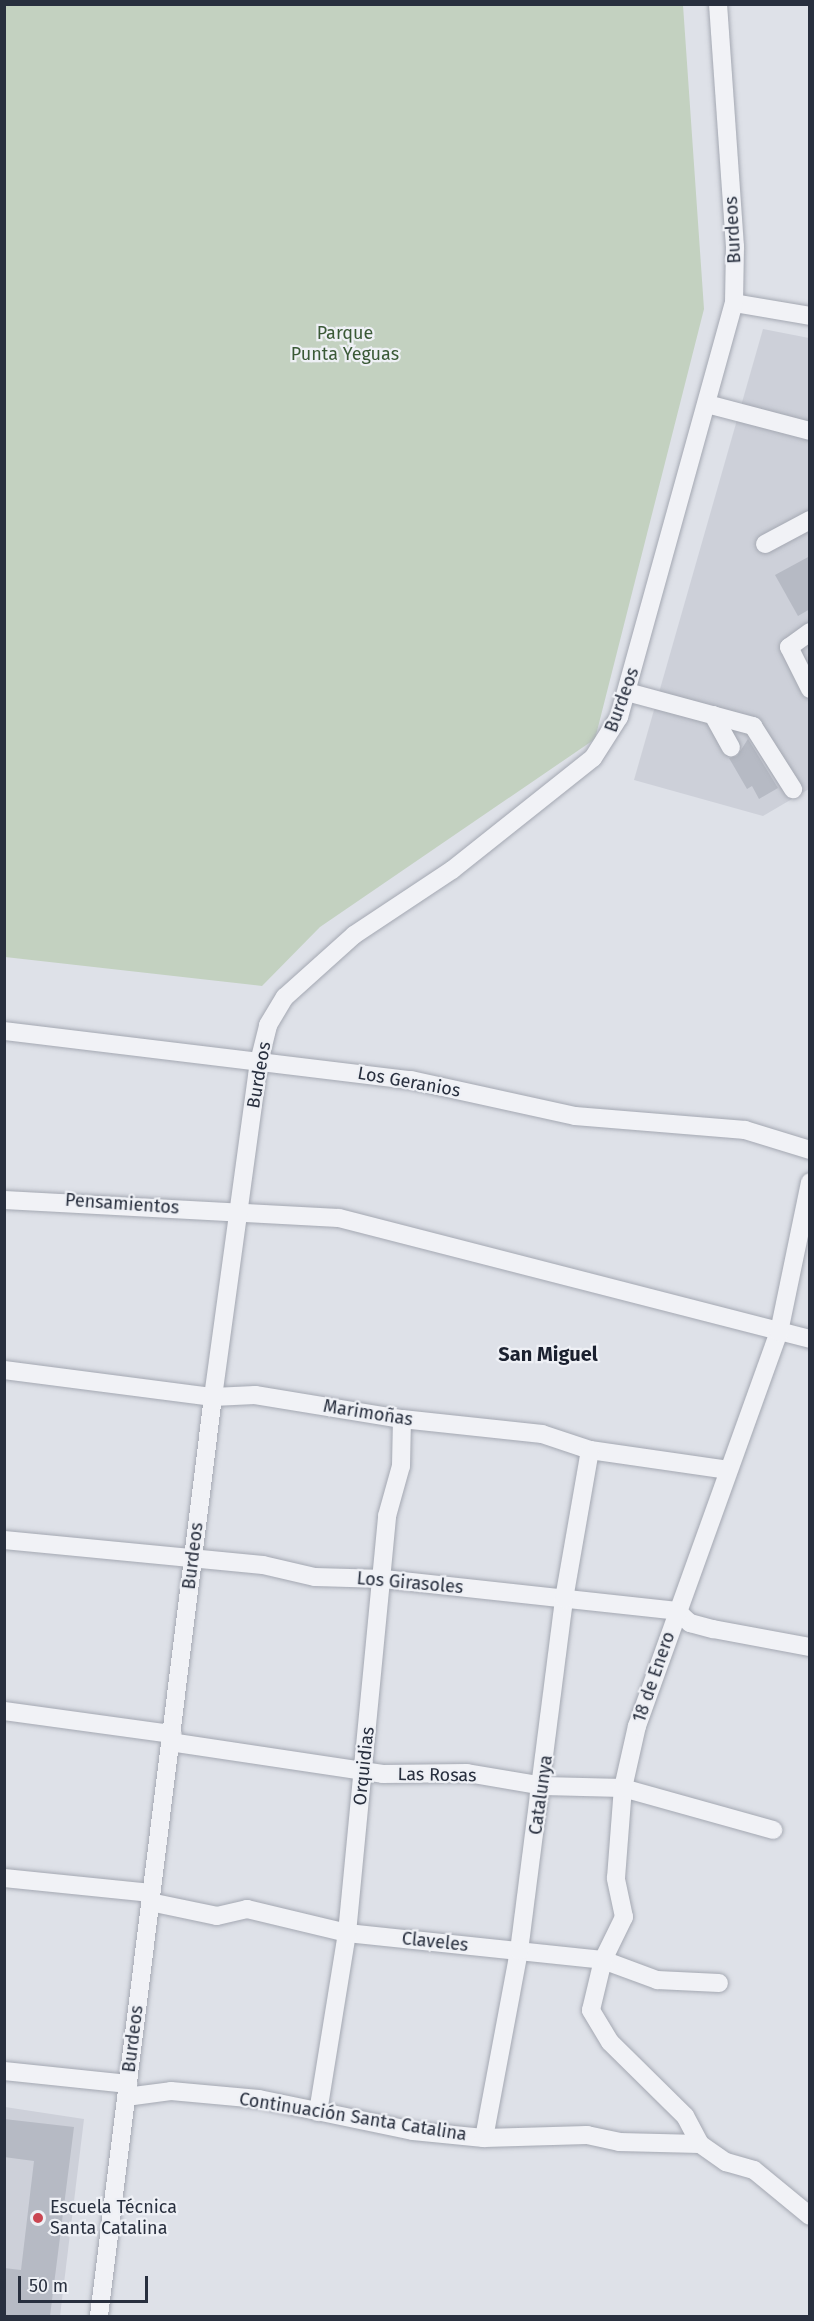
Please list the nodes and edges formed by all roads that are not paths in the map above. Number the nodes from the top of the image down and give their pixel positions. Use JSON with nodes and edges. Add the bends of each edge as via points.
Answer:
{"nodes":[{"id":1,"x":718,"y":4,"type":"edge"},
{"id":2,"x":734,"y":303,"type":"junction"},
{"id":3,"x":810,"y":316,"type":"edge"},
{"id":4,"x":707,"y":404,"type":"junction"},
{"id":5,"x":810,"y":431,"type":"edge"},
{"id":6,"x":810,"y":520,"type":"edge"},
{"id":7,"x":765,"y":544,"type":"dead end"},
{"id":8,"x":810,"y":632,"type":"edge"},
{"id":9,"x":810,"y":689,"type":"edge"},
{"id":10,"x":627,"y":692,"type":"junction"},
{"id":11,"x":713,"y":715,"type":"junction"},
{"id":12,"x":731,"y":747,"type":"dead end"},
{"id":13,"x":793,"y":789,"type":"dead end"},
{"id":14,"x":4,"y":1031,"type":"edge"},
{"id":15,"x":259,"y":1062,"type":"junction"},
{"id":16,"x":810,"y":1150,"type":"edge"},
{"id":17,"x":810,"y":1182,"type":"edge"},
{"id":18,"x":4,"y":1200,"type":"edge"},
{"id":19,"x":239,"y":1213,"type":"junction"},
{"id":20,"x":805,"y":1227,"type":"edge"},
{"id":21,"x":779,"y":1332,"type":"junction"},
{"id":22,"x":810,"y":1339,"type":"edge"},
{"id":23,"x":4,"y":1370,"type":"edge"},
{"id":24,"x":213,"y":1397,"type":"junction"},
{"id":25,"x":402,"y":1419,"type":"junction"},
{"id":26,"x":590,"y":1450,"type":"junction"},
{"id":27,"x":729,"y":1470,"type":"junction"},
{"id":28,"x":4,"y":1540,"type":"edge"},
{"id":29,"x":193,"y":1558,"type":"junction"},
{"id":30,"x":384,"y":1579,"type":"junction"},
{"id":31,"x":564,"y":1599,"type":"junction"},
{"id":32,"x":677,"y":1611,"type":"junction"},
{"id":33,"x":810,"y":1647,"type":"edge"},
{"id":34,"x":4,"y":1711,"type":"edge"},
{"id":35,"x":171,"y":1738,"type":"junction"},
{"id":36,"x":363,"y":1768,"type":"junction"},
{"id":37,"x":543,"y":1786,"type":"junction"},
{"id":38,"x":623,"y":1788,"type":"junction"},
{"id":39,"x":773,"y":1830,"type":"dead end"},
{"id":40,"x":4,"y":1878,"type":"edge"},
{"id":41,"x":151,"y":1897,"type":"junction"},
{"id":42,"x":347,"y":1933,"type":"junction"},
{"id":43,"x":519,"y":1951,"type":"junction"},
{"id":44,"x":603,"y":1960,"type":"junction"},
{"id":45,"x":719,"y":1983,"type":"dead end"},
{"id":46,"x":4,"y":2063,"type":"edge"},
{"id":47,"x":4,"y":2071,"type":"edge"},
{"id":48,"x":80,"y":2079,"type":"junction"},
{"id":49,"x":127,"y":2091,"type":"junction"},
{"id":50,"x":318,"y":2112,"type":"junction"},
{"id":51,"x":483,"y":2138,"type":"junction"},
{"id":52,"x":700,"y":2144,"type":"junction"},
{"id":53,"x":810,"y":2216,"type":"edge"},
{"id":54,"x":99,"y":2316,"type":"edge"}],
"edges":[{"from":1,"to":2,"type":"street","name":"Burdeos","via":[[735,247]]},
{"from":2,"to":3,"type":"street"},
{"from":2,"to":4,"type":"street","name":"Burdeos"},
{"from":4,"to":5,"type":"street"},
{"from":4,"to":10,"type":"street","name":"Burdeos"},
{"from":6,"to":7,"type":"street"},
{"from":8,"to":9,"type":"street","via":[[794,641],[789,654]]},
{"from":10,"to":11,"type":"street"},
{"from":10,"to":15,"type":"street","name":"Burdeos","via":[[608,740],[593,758],[452,870],[354,935],[285,997],[268,1024]]},
{"from":11,"to":12,"type":"street"},
{"from":11,"to":13,"type":"street","via":[[758,729]]},
{"from":14,"to":15,"type":"street","name":"Los Geranios"},
{"from":15,"to":16,"type":"street","name":"Los Geranios","via":[[411,1080],[575,1116],[745,1130]]},
{"from":15,"to":19,"type":"street","name":"Burdeos"},
{"from":17,"to":20,"type":"street","name":"18 de Enero"},
{"from":18,"to":19,"type":"street","name":"Pensamientos"},
{"from":19,"to":21,"type":"street","name":"Pensamientos","via":[[339,1218]]},
{"from":19,"to":24,"type":"street","name":"Burdeos"},
{"from":20,"to":21,"type":"street","name":"18 de Enero"},
{"from":21,"to":22,"type":"street","name":"Pensamientos"},
{"from":21,"to":27,"type":"street","name":"18 de Enero"},
{"from":23,"to":24,"type":"street","name":"Marimoñas"},
{"from":24,"to":25,"type":"street","name":"Marimoñas","via":[[255,1395]]},
{"from":24,"to":29,"type":"street","name":"Burdeos"},
{"from":25,"to":26,"type":"street","name":"Marimoñas","via":[[542,1434]]},
{"from":25,"to":30,"type":"street","name":"Orquidias","via":[[401,1466],[387,1516]]},
{"from":26,"to":27,"type":"street","name":"Marimoñas"},
{"from":26,"to":31,"type":"street","name":"Catalunya"},
{"from":27,"to":32,"type":"street","name":"18 de Enero"},
{"from":28,"to":29,"type":"street","name":"Los Girasoles"},
{"from":29,"to":30,"type":"street","name":"Los Girasoles","via":[[315,1576]]},
{"from":29,"to":35,"type":"street","name":"Burdeos"},
{"from":30,"to":31,"type":"street","name":"Los Girasoles"},
{"from":30,"to":36,"type":"street","name":"Orquidias"},
{"from":31,"to":32,"type":"street","name":"Los Girasoles"},
{"from":31,"to":37,"type":"street","name":"Catalunya"},
{"from":32,"to":33,"type":"street","name":"Los Girasoles","via":[[690,1623]]},
{"from":32,"to":38,"type":"street","name":"18 de Enero","via":[[637,1726]]},
{"from":34,"to":35,"type":"street","name":"Las Rosas"},
{"from":35,"to":36,"type":"street","name":"Las Rosas"},
{"from":35,"to":41,"type":"street","name":"Burdeos"},
{"from":36,"to":37,"type":"street","name":"Las Rosas","via":[[382,1774],[467,1773]]},
{"from":36,"to":42,"type":"street","name":"Orquidias"},
{"from":37,"to":38,"type":"street","name":"Las Rosas"},
{"from":37,"to":43,"type":"street","name":"Catalunya"},
{"from":38,"to":39,"type":"street","name":"Las Rosas"},
{"from":38,"to":44,"type":"street","name":"18 de Enero","via":[[616,1878],[624,1917]]},
{"from":40,"to":41,"type":"street","name":"Claveles"},
{"from":41,"to":42,"type":"street","name":"Claveles","via":[[216,1916],[247,1909]]},
{"from":41,"to":49,"type":"street","name":"Burdeos"},
{"from":42,"to":43,"type":"street","name":"Claveles"},
{"from":42,"to":50,"type":"street","name":"Orquidias"},
{"from":43,"to":44,"type":"street","name":"Claveles"},
{"from":43,"to":51,"type":"street","name":"Catalunya"},
{"from":44,"to":45,"type":"street","name":"Claveles","via":[[657,1980]]},
{"from":44,"to":52,"type":"street","name":"18 de Enero","via":[[591,2010],[610,2042],[685,2116]]},
{"from":46,"to":48,"type":"street"},
{"from":47,"to":48,"type":"street"},
{"from":48,"to":49,"type":"street","name":"Continuación Santa Catalina"},
{"from":49,"to":50,"type":"street","name":"Continuación Santa Catalina","via":[[259,2099]]},
{"from":49,"to":54,"type":"street","name":"Burdeos"},
{"from":50,"to":51,"type":"street","name":"Continuación Santa Catalina","via":[[413,2131]]},
{"from":51,"to":52,"type":"street","name":"Continuación Santa Catalina","via":[[587,2135],[619,2142]]},
{"from":52,"to":53,"type":"street","via":[[726,2162],[754,2170]]}]}
